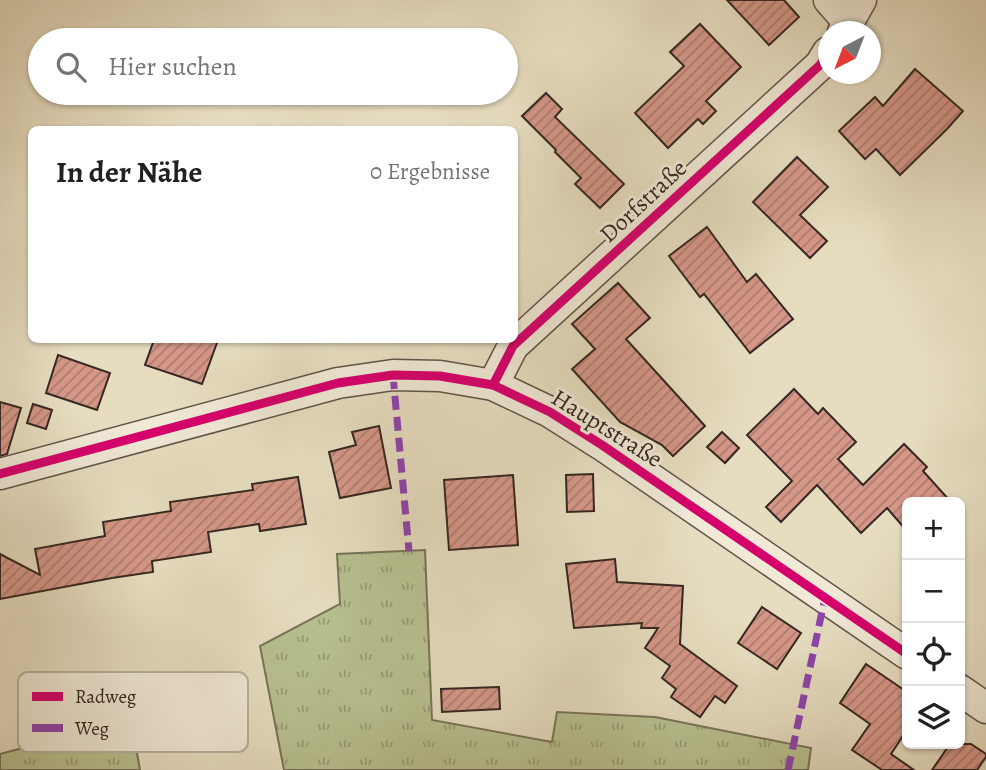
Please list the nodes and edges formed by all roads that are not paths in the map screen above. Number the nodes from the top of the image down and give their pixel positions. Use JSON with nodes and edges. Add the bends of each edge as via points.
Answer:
{"nodes":[{"id":1,"x":829,"y":0,"type":"edge"},
{"id":2,"x":851,"y":18,"type":"edge"},
{"id":3,"x":818,"y":67,"type":"edge"},
{"id":4,"x":518,"y":341,"type":"edge"},
{"id":5,"x":516,"y":343,"type":"edge"},
{"id":6,"x":493,"y":385,"type":"junction"},
{"id":7,"x":0,"y":474,"type":"edge"},
{"id":8,"x":902,"y":651,"type":"edge"},
{"id":9,"x":965,"y":693,"type":"edge"},
{"id":10,"x":986,"y":708,"type":"edge"}],
"edges":[{"from":1,"to":2,"type":"street"},
{"from":3,"to":4,"type":"street","name":"Dorfstraße"},
{"from":5,"to":6,"type":"street","name":"Dorfstraße"},
{"from":6,"to":7,"type":"street","name":"Hauptstraße","via":[[440,376],[393,375],[338,383]]},
{"from":6,"to":8,"type":"street","name":"Hauptstraße","via":[[602,444]]},
{"from":9,"to":10,"type":"street"}]}
